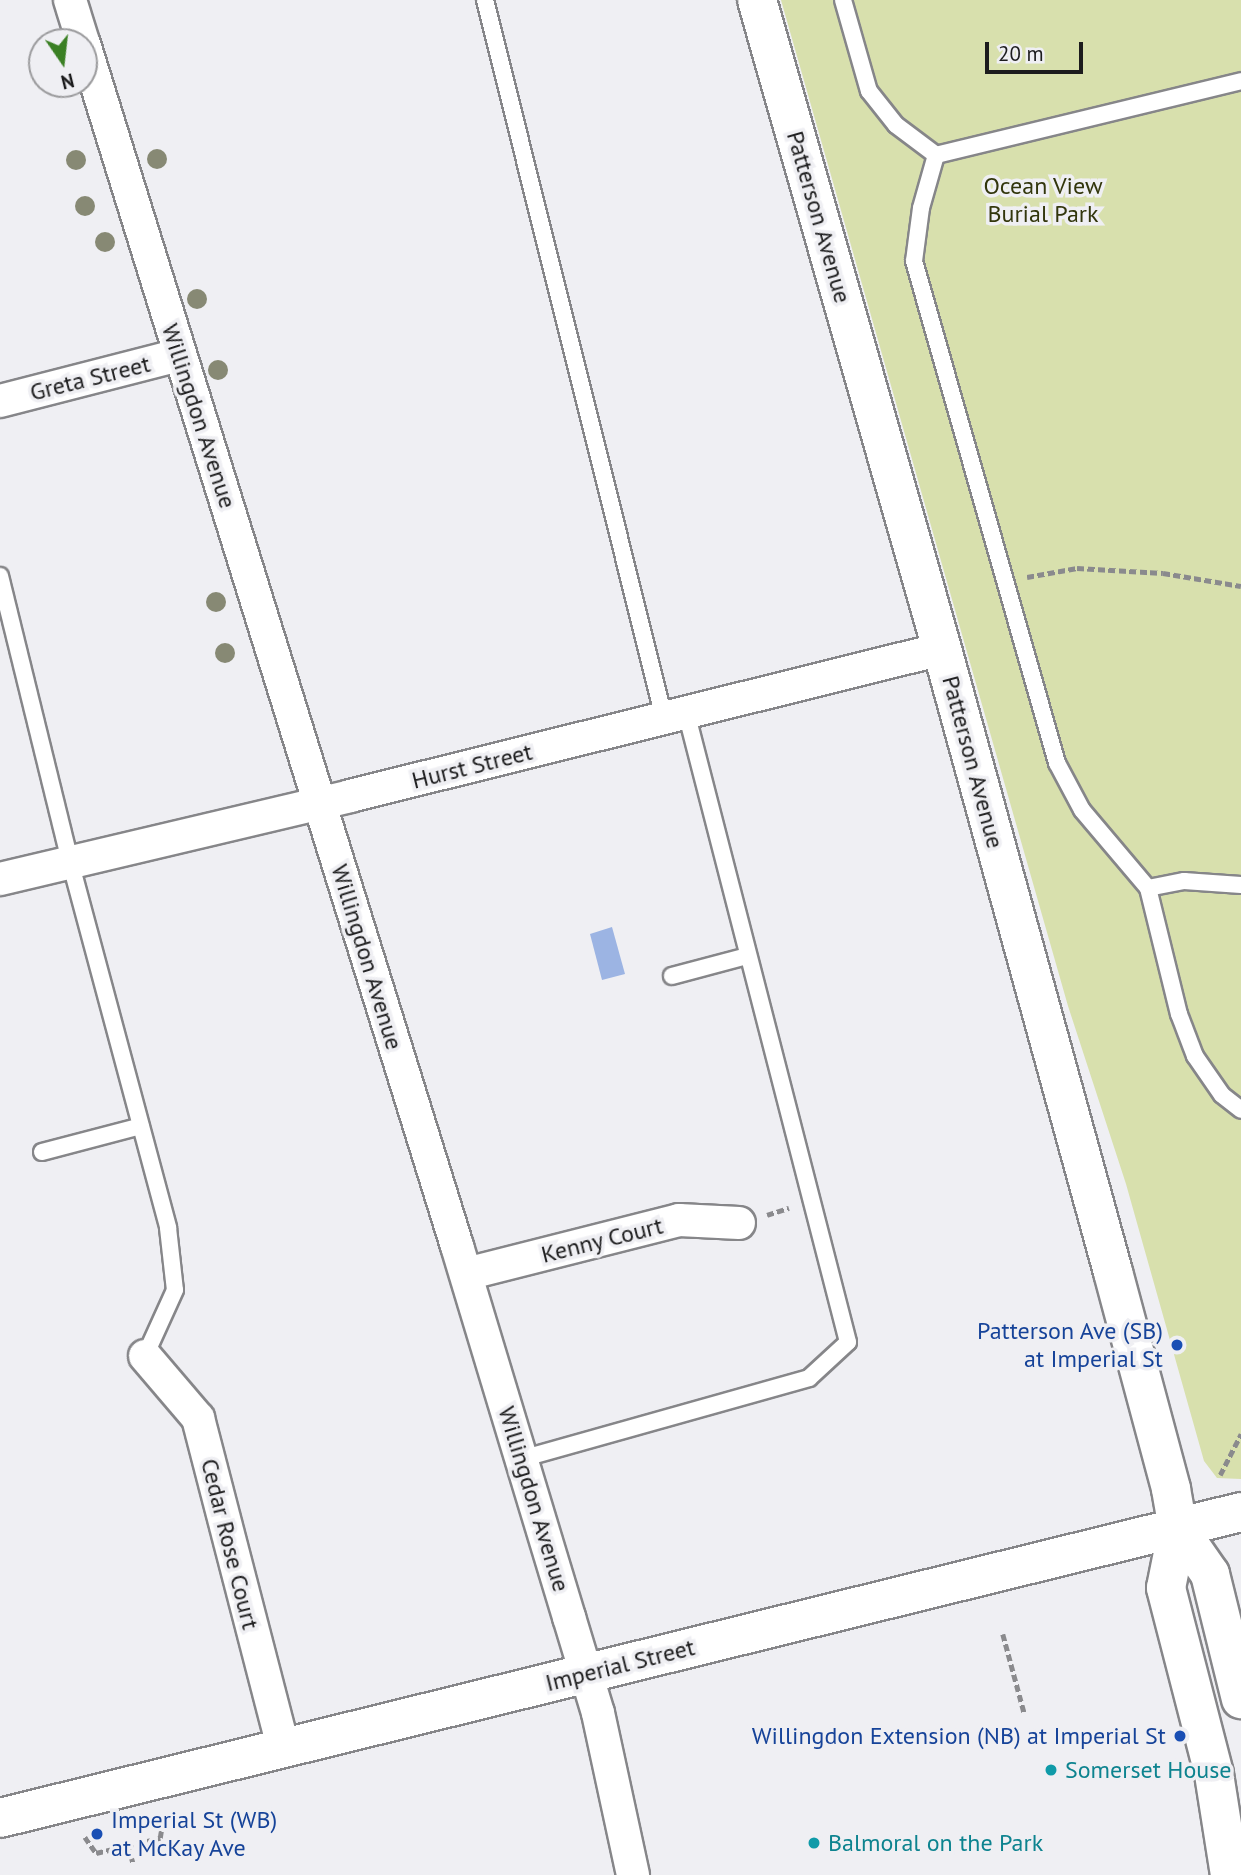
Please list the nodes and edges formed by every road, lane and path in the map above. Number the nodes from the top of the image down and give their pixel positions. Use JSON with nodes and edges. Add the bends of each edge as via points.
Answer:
{"nodes":[{"id":1,"x":71,"y":0,"type":"edge"},
{"id":2,"x":485,"y":0,"type":"edge"},
{"id":3,"x":757,"y":0,"type":"edge"},
{"id":4,"x":843,"y":0,"type":"edge"},
{"id":5,"x":79,"y":28,"type":"edge"},
{"id":6,"x":1241,"y":81,"type":"edge"},
{"id":7,"x":98,"y":88,"type":"edge"},
{"id":8,"x":936,"y":155,"type":"junction"},
{"id":9,"x":180,"y":355,"type":"junction"},
{"id":10,"x":0,"y":401,"type":"edge"},
{"id":11,"x":0,"y":576,"type":"edge"},
{"id":12,"x":1005,"y":581,"type":"junction"},
{"id":13,"x":1241,"y":586,"type":"edge"},
{"id":14,"x":6,"y":624,"type":"edge"},
{"id":15,"x":942,"y":649,"type":"junction"},
{"id":16,"x":675,"y":715,"type":"junction"},
{"id":17,"x":318,"y":804,"type":"junction"},
{"id":18,"x":70,"y":861,"type":"junction"},
{"id":19,"x":0,"y":879,"type":"edge"},
{"id":20,"x":1241,"y":885,"type":"edge"},
{"id":21,"x":1148,"y":888,"type":"junction"},
{"id":22,"x":747,"y":956,"type":"junction"},
{"id":23,"x":671,"y":976,"type":"dead end"},
{"id":24,"x":1241,"y":1110,"type":"edge"},
{"id":25,"x":141,"y":1126,"type":"junction"},
{"id":26,"x":43,"y":1152,"type":"dead end"},
{"id":27,"x":813,"y":1202,"type":"junction"},
{"id":28,"x":739,"y":1223,"type":"joint"},
{"id":29,"x":466,"y":1273,"type":"junction"},
{"id":30,"x":145,"y":1356,"type":"joint"},
{"id":31,"x":1241,"y":1434,"type":"edge"},
{"id":32,"x":521,"y":1459,"type":"junction"},
{"id":33,"x":1220,"y":1475,"type":"dead end"},
{"id":34,"x":1241,"y":1512,"type":"edge"},
{"id":35,"x":1178,"y":1528,"type":"junction"},
{"id":36,"x":1003,"y":1634,"type":"dead end"},
{"id":37,"x":586,"y":1673,"type":"junction"},
{"id":38,"x":1241,"y":1699,"type":"edge"},
{"id":39,"x":1024,"y":1712,"type":"dead end"},
{"id":40,"x":284,"y":1750,"type":"junction"},
{"id":41,"x":0,"y":1818,"type":"edge"},
{"id":42,"x":163,"y":1818,"type":"dead end"},
{"id":43,"x":86,"y":1838,"type":"dead end"},
{"id":44,"x":128,"y":1845,"type":"junction"},
{"id":45,"x":133,"y":1863,"type":"dead end"},
{"id":46,"x":633,"y":1875,"type":"edge"},
{"id":47,"x":1230,"y":1875,"type":"edge"}],
"edges":[{"from":1,"to":5,"type":"street","name":"Willingdon Avenue"},
{"from":2,"to":16,"type":"lane"},
{"from":3,"to":15,"type":"main road","name":"Patterson Avenue"},
{"from":4,"to":8,"type":"lane","via":[[869,91],[896,125]]},
{"from":6,"to":8,"type":"lane"},
{"from":7,"to":9,"type":"street","name":"Willingdon Avenue"},
{"from":8,"to":12,"type":"lane","via":[[921,208],[914,261]]},
{"from":9,"to":10,"type":"street","name":"Greta Street"},
{"from":9,"to":17,"type":"street","name":"Willingdon Avenue"},
{"from":11,"to":14,"type":"lane"},
{"from":12,"to":13,"type":"path","via":[[1077,568],[1163,573]]},
{"from":12,"to":21,"type":"lane","via":[[1057,763],[1082,810]]},
{"from":14,"to":18,"type":"lane"},
{"from":15,"to":16,"type":"street","name":"Hurst Street"},
{"from":15,"to":35,"type":"main road","name":"Patterson Avenue"},
{"from":16,"to":17,"type":"street","name":"Hurst Street"},
{"from":16,"to":22,"type":"lane"},
{"from":17,"to":18,"type":"street","name":"Hurst Street"},
{"from":17,"to":29,"type":"street","name":"Willingdon Avenue"},
{"from":18,"to":19,"type":"street","name":"Hurst Street"},
{"from":18,"to":25,"type":"lane"},
{"from":20,"to":21,"type":"lane","via":[[1184,881]]},
{"from":21,"to":24,"type":"lane","via":[[1179,1014],[1195,1056],[1222,1095]]},
{"from":22,"to":23,"type":"lane"},
{"from":22,"to":27,"type":"lane"},
{"from":25,"to":26,"type":"lane"},
{"from":25,"to":30,"type":"lane","via":[[168,1228],[175,1290]]},
{"from":27,"to":28,"type":"path"},
{"from":27,"to":32,"type":"lane","via":[[848,1342],[809,1378]]},
{"from":28,"to":29,"type":"street","name":"Kenny Court","via":[[679,1220]]},
{"from":29,"to":32,"type":"street","name":"Willingdon Avenue"},
{"from":30,"to":40,"type":"street","name":"Cedar Rose Court","via":[[198,1418]]},
{"from":31,"to":33,"type":"path"},
{"from":32,"to":37,"type":"street","name":"Willingdon Avenue"},
{"from":34,"to":35,"type":"main road","name":"Imperial Street"},
{"from":35,"to":37,"type":"main road","name":"Imperial Street"},
{"from":35,"to":38,"type":"main road","via":[[1210,1574]]},
{"from":35,"to":47,"type":"main road","via":[[1166,1588],[1214,1774]]},
{"from":36,"to":39,"type":"path"},
{"from":37,"to":40,"type":"main road","name":"Imperial Street"},
{"from":37,"to":46,"type":"street","name":"Willingdon Avenue"},
{"from":40,"to":41,"type":"main road","name":"Imperial Street"},
{"from":42,"to":44,"type":"path","via":[[160,1838]]},
{"from":43,"to":44,"type":"path","via":[[96,1853]]},
{"from":44,"to":45,"type":"path"}]}
